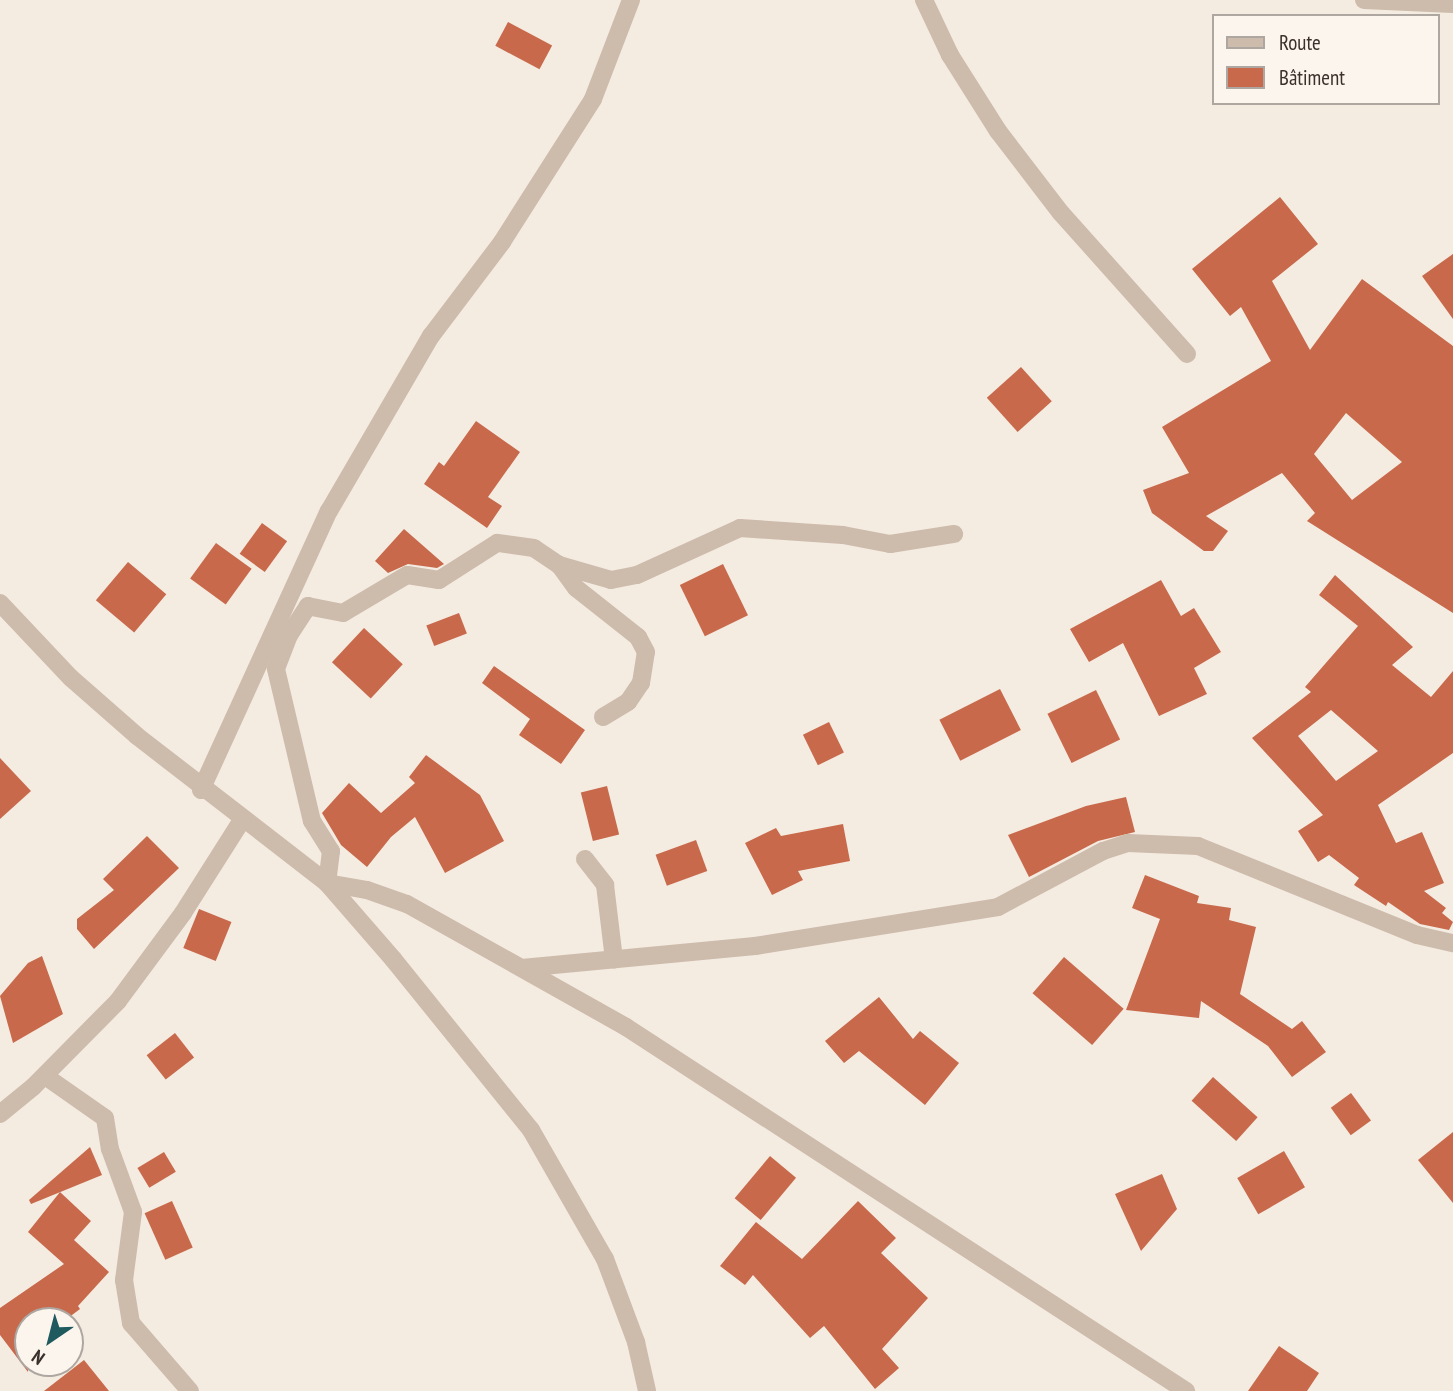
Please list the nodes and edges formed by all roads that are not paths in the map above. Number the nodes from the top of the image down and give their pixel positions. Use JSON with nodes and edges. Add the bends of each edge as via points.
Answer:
{"nodes":[{"id":1,"x":631,"y":0,"type":"edge"},
{"id":2,"x":924,"y":0,"type":"edge"},
{"id":3,"x":1364,"y":0,"type":"edge"},
{"id":4,"x":1453,"y":4,"type":"edge"},
{"id":5,"x":1186,"y":354,"type":"dead end"},
{"id":6,"x":954,"y":534,"type":"dead end"},
{"id":7,"x":559,"y":565,"type":"junction"},
{"id":8,"x":0,"y":603,"type":"edge"},
{"id":9,"x":603,"y":717,"type":"dead end"},
{"id":10,"x":201,"y":790,"type":"junction"},
{"id":11,"x":242,"y":820,"type":"junction"},
{"id":12,"x":585,"y":859,"type":"dead end"},
{"id":13,"x":327,"y":883,"type":"junction"},
{"id":14,"x":1453,"y":943,"type":"edge"},
{"id":15,"x":614,"y":959,"type":"junction"},
{"id":16,"x":522,"y":968,"type":"junction"},
{"id":17,"x":45,"y":1076,"type":"junction"},
{"id":18,"x":0,"y":1114,"type":"edge"},
{"id":19,"x":190,"y":1391,"type":"edge"},
{"id":20,"x":647,"y":1391,"type":"edge"},
{"id":21,"x":1186,"y":1391,"type":"edge"}],
"edges":[{"from":1,"to":10,"type":"street","via":[[593,99],[502,242],[431,336],[329,512],[276,618]]},
{"from":2,"to":5,"type":"street","via":[[950,55],[998,131],[1061,213]]},
{"from":3,"to":4,"type":"street"},
{"from":6,"to":7,"type":"street","via":[[890,544],[843,535],[740,528],[637,575],[611,580]]},
{"from":7,"to":9,"type":"street","via":[[576,588],[638,637],[646,652],[641,683],[628,702]]},
{"from":7,"to":13,"type":"street","via":[[534,548],[497,543],[439,580],[407,575],[343,613],[308,606],[289,635],[276,669],[312,821],[331,851]]},
{"from":8,"to":10,"type":"street","via":[[71,678]]},
{"from":10,"to":11,"type":"street"},
{"from":11,"to":13,"type":"street"},
{"from":11,"to":17,"type":"street","via":[[183,914],[118,1001]]},
{"from":12,"to":15,"type":"street","via":[[604,885]]},
{"from":13,"to":16,"type":"street","via":[[407,904]]},
{"from":13,"to":20,"type":"street","via":[[531,1130],[605,1259],[636,1342]]},
{"from":14,"to":15,"type":"street","via":[[1417,935],[1198,846],[1156,842],[1128,843],[1103,851],[998,907],[755,946]]},
{"from":15,"to":16,"type":"street"},
{"from":16,"to":21,"type":"street","via":[[626,1027]]},
{"from":17,"to":18,"type":"street"},
{"from":17,"to":19,"type":"street","via":[[105,1118],[110,1149],[133,1212],[124,1280],[131,1323]]}]}
